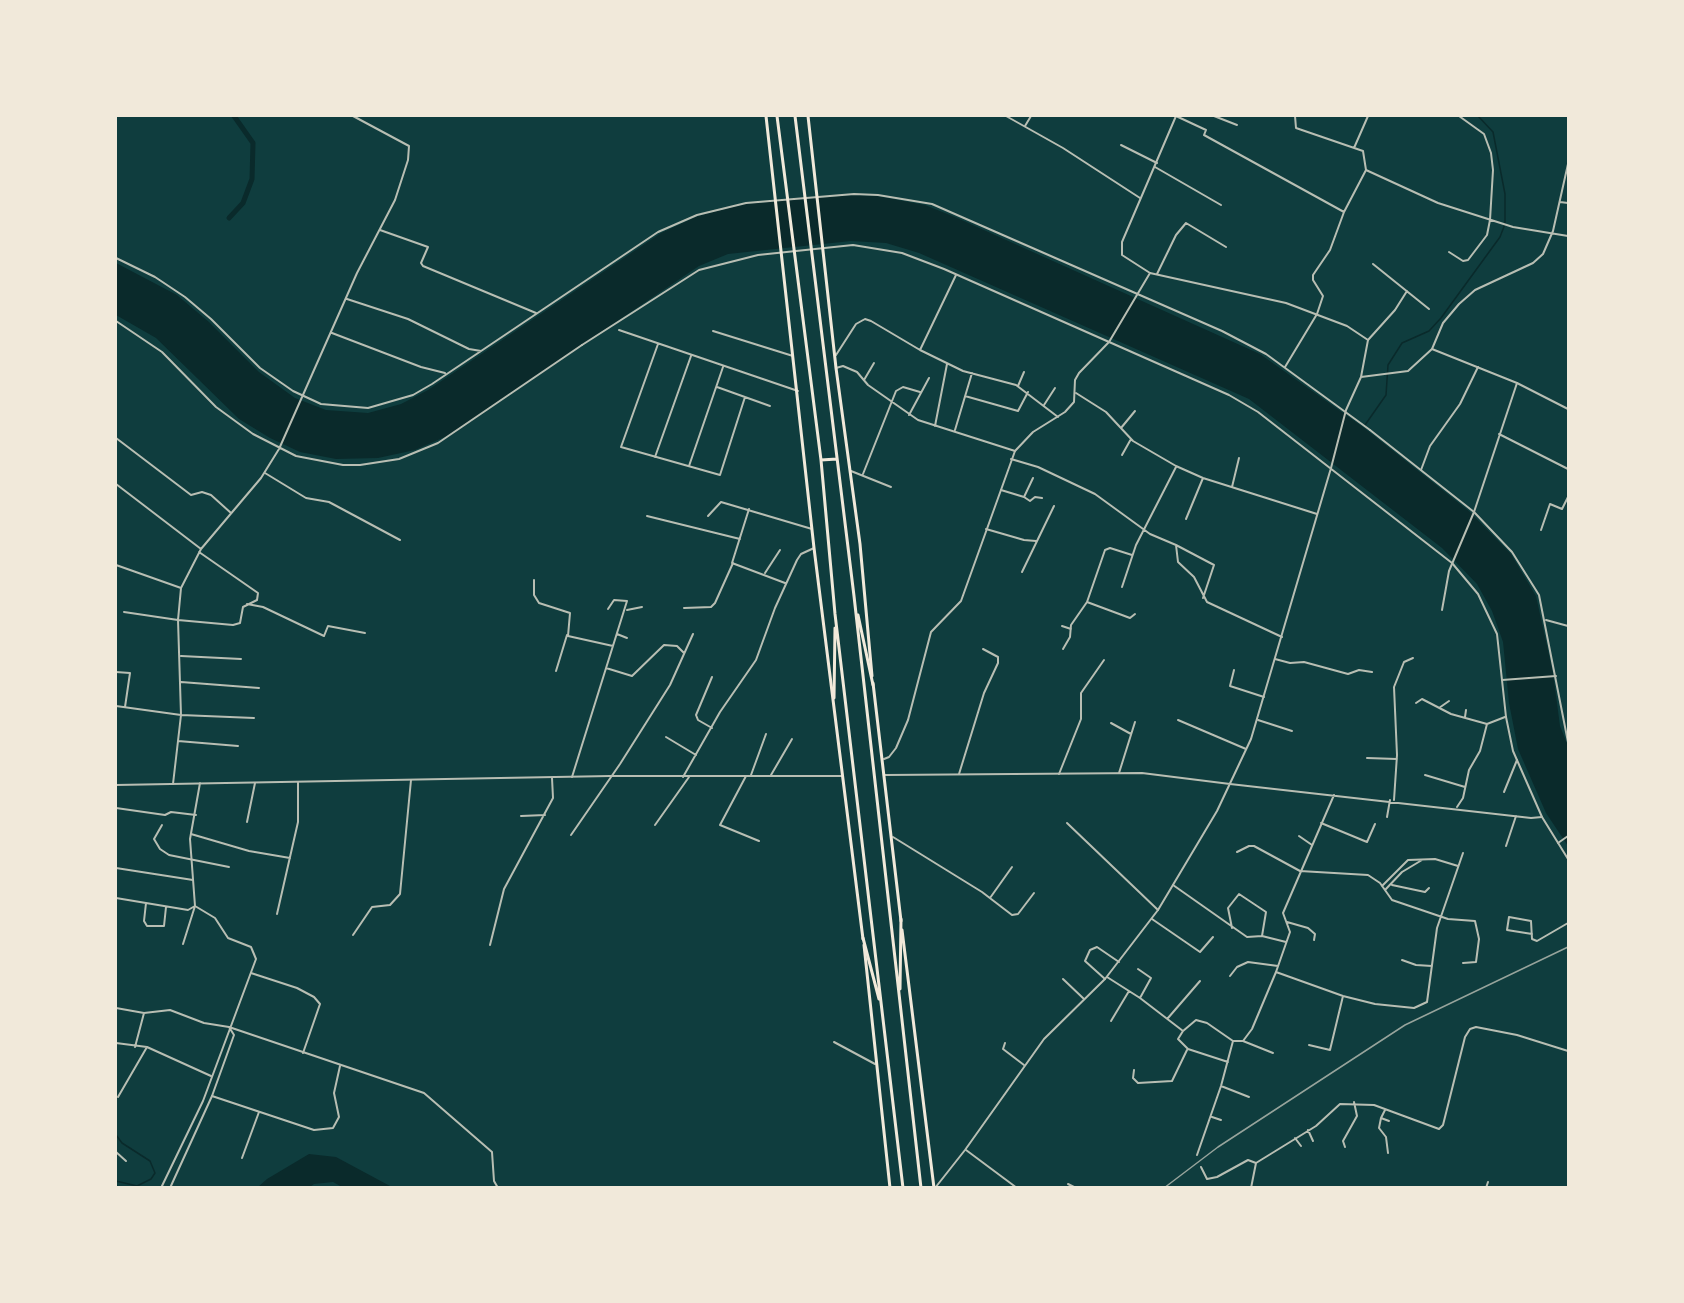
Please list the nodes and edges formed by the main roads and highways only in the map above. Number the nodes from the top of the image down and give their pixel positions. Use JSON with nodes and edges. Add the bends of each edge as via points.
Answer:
{"nodes":[{"id":1,"x":766,"y":116,"type":"edge"},
{"id":2,"x":777,"y":116,"type":"edge"},
{"id":3,"x":795,"y":116,"type":"edge"},
{"id":4,"x":808,"y":116,"type":"edge"},
{"id":5,"x":837,"y":459,"type":"junction"},
{"id":6,"x":821,"y":460,"type":"junction"},
{"id":7,"x":854,"y":596,"type":"junction"},
{"id":8,"x":835,"y":614,"type":"junction"},
{"id":9,"x":873,"y":685,"type":"junction"},
{"id":10,"x":834,"y":698,"type":"junction"},
{"id":11,"x":901,"y":919,"type":"junction"},
{"id":12,"x":863,"y":938,"type":"junction"},
{"id":13,"x":900,"y":1005,"type":"junction"},
{"id":14,"x":881,"y":1010,"type":"junction"},
{"id":15,"x":890,"y":1188,"type":"edge"},
{"id":16,"x":903,"y":1188,"type":"edge"},
{"id":17,"x":921,"y":1188,"type":"edge"},
{"id":18,"x":934,"y":1188,"type":"edge"}],
"edges":[{"from":1,"to":10,"type":"main road"},
{"from":2,"to":6,"type":"main road"},
{"from":3,"to":5,"type":"main road"},
{"from":4,"to":9,"type":"main road"},
{"from":5,"to":6,"type":"main road"},
{"from":5,"to":7,"type":"main road"},
{"from":6,"to":8,"type":"main road"},
{"from":7,"to":9,"type":"main road"},
{"from":7,"to":13,"type":"main road"},
{"from":8,"to":10,"type":"main road"},
{"from":8,"to":14,"type":"main road"},
{"from":9,"to":11,"type":"main road"},
{"from":10,"to":12,"type":"main road"},
{"from":11,"to":13,"type":"main road"},
{"from":11,"to":18,"type":"main road"},
{"from":12,"to":14,"type":"main road"},
{"from":12,"to":15,"type":"main road"},
{"from":13,"to":17,"type":"main road"},
{"from":14,"to":16,"type":"main road"}]}
